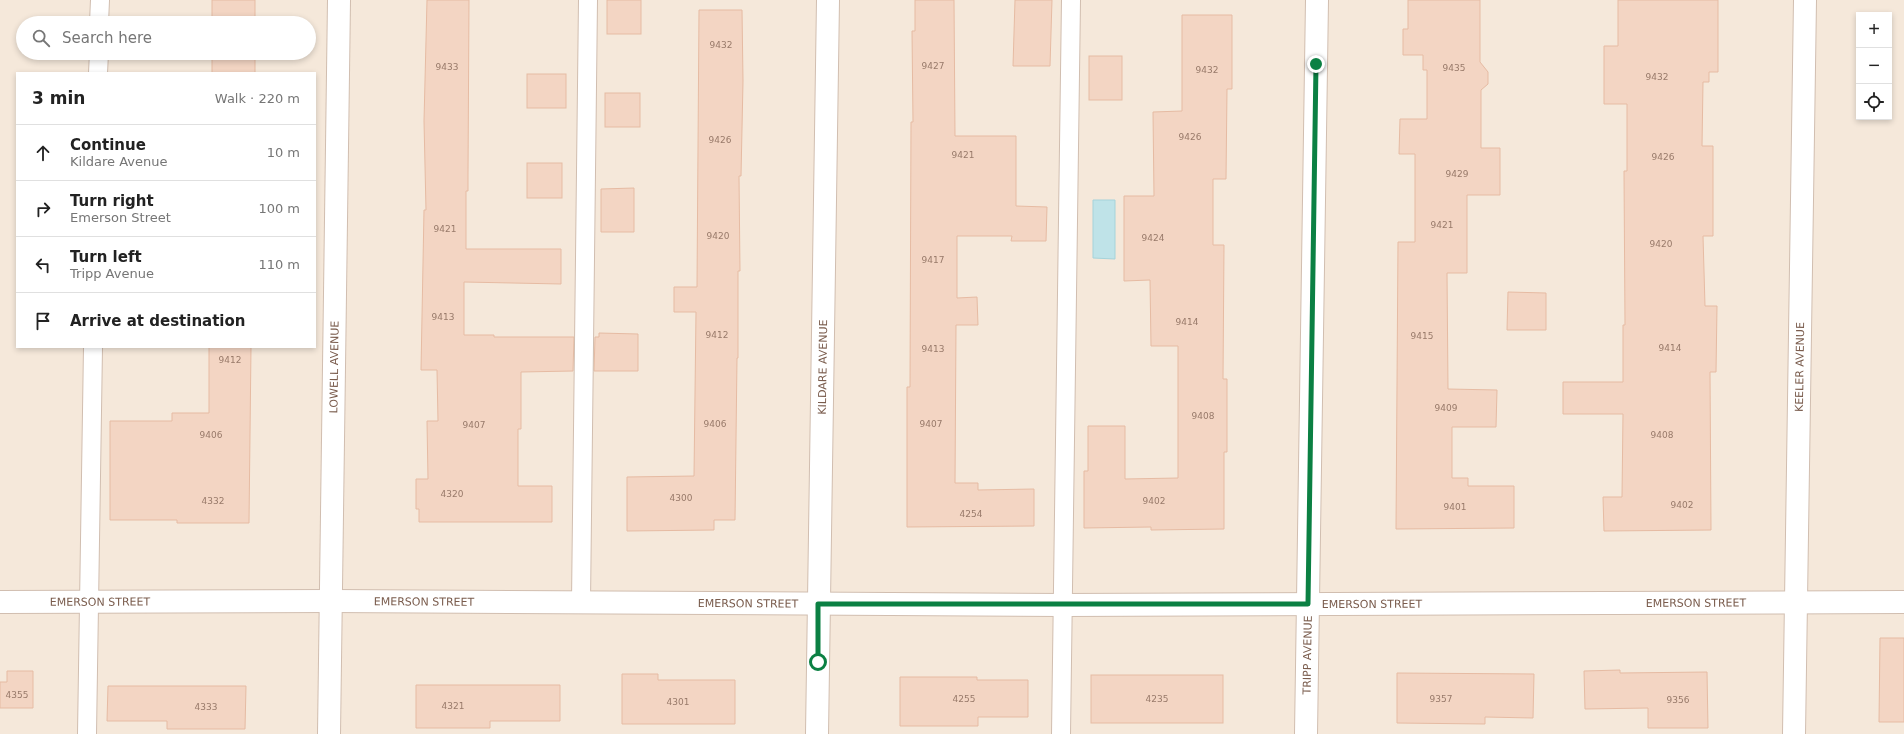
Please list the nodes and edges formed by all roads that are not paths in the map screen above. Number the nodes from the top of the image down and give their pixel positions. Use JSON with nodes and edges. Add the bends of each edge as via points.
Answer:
{"nodes":[{"id":1,"x":100,"y":0,"type":"edge"},
{"id":2,"x":339,"y":0,"type":"edge"},
{"id":3,"x":588,"y":0,"type":"edge"},
{"id":4,"x":828,"y":0,"type":"edge"},
{"id":5,"x":1071,"y":0,"type":"edge"},
{"id":6,"x":1317,"y":0,"type":"edge"},
{"id":7,"x":1805,"y":0,"type":"edge"},
{"id":8,"x":99,"y":16,"type":"edge"},
{"id":9,"x":99,"y":60,"type":"edge"},
{"id":10,"x":98,"y":72,"type":"edge"},
{"id":11,"x":93,"y":348,"type":"edge"},
{"id":12,"x":331,"y":601,"type":"junction"},
{"id":13,"x":0,"y":602,"type":"edge"},
{"id":14,"x":89,"y":602,"type":"junction"},
{"id":15,"x":581,"y":602,"type":"junction"},
{"id":16,"x":1796,"y":602,"type":"junction"},
{"id":17,"x":1904,"y":602,"type":"edge"},
{"id":18,"x":818,"y":604,"type":"junction"},
{"id":19,"x":1063,"y":604,"type":"junction"},
{"id":20,"x":1308,"y":604,"type":"junction"},
{"id":21,"x":87,"y":734,"type":"edge"},
{"id":22,"x":330,"y":734,"type":"edge"},
{"id":23,"x":817,"y":734,"type":"edge"},
{"id":24,"x":1061,"y":734,"type":"edge"},
{"id":25,"x":1306,"y":734,"type":"edge"},
{"id":26,"x":1794,"y":734,"type":"edge"}],
"edges":[{"from":1,"to":8,"type":"lane"},
{"from":2,"to":12,"type":"street","name":"LOWELL AVENUE"},
{"from":3,"to":15,"type":"lane"},
{"from":4,"to":18,"type":"street","name":"KILDARE AVENUE"},
{"from":5,"to":19,"type":"lane"},
{"from":6,"to":20,"type":"street","name":"TRIPP AVENUE"},
{"from":7,"to":16,"type":"street","name":"KEELER AVENUE"},
{"from":9,"to":10,"type":"lane"},
{"from":11,"to":14,"type":"lane"},
{"from":12,"to":14,"type":"street","name":"EMERSON STREET"},
{"from":12,"to":15,"type":"street","name":"EMERSON STREET"},
{"from":12,"to":22,"type":"street","name":"LOWELL AVENUE"},
{"from":13,"to":14,"type":"street","name":"EMERSON STREET"},
{"from":14,"to":21,"type":"lane"},
{"from":15,"to":18,"type":"street","name":"EMERSON STREET"},
{"from":16,"to":17,"type":"street","name":"EMERSON STREET"},
{"from":16,"to":20,"type":"street","name":"EMERSON STREET"},
{"from":16,"to":26,"type":"street","name":"KEELER AVENUE"},
{"from":18,"to":19,"type":"street","name":"EMERSON STREET"},
{"from":18,"to":23,"type":"street","name":"KILDARE AVENUE"},
{"from":19,"to":20,"type":"street","name":"EMERSON STREET"},
{"from":19,"to":24,"type":"lane"},
{"from":20,"to":25,"type":"street","name":"TRIPP AVENUE"}]}
